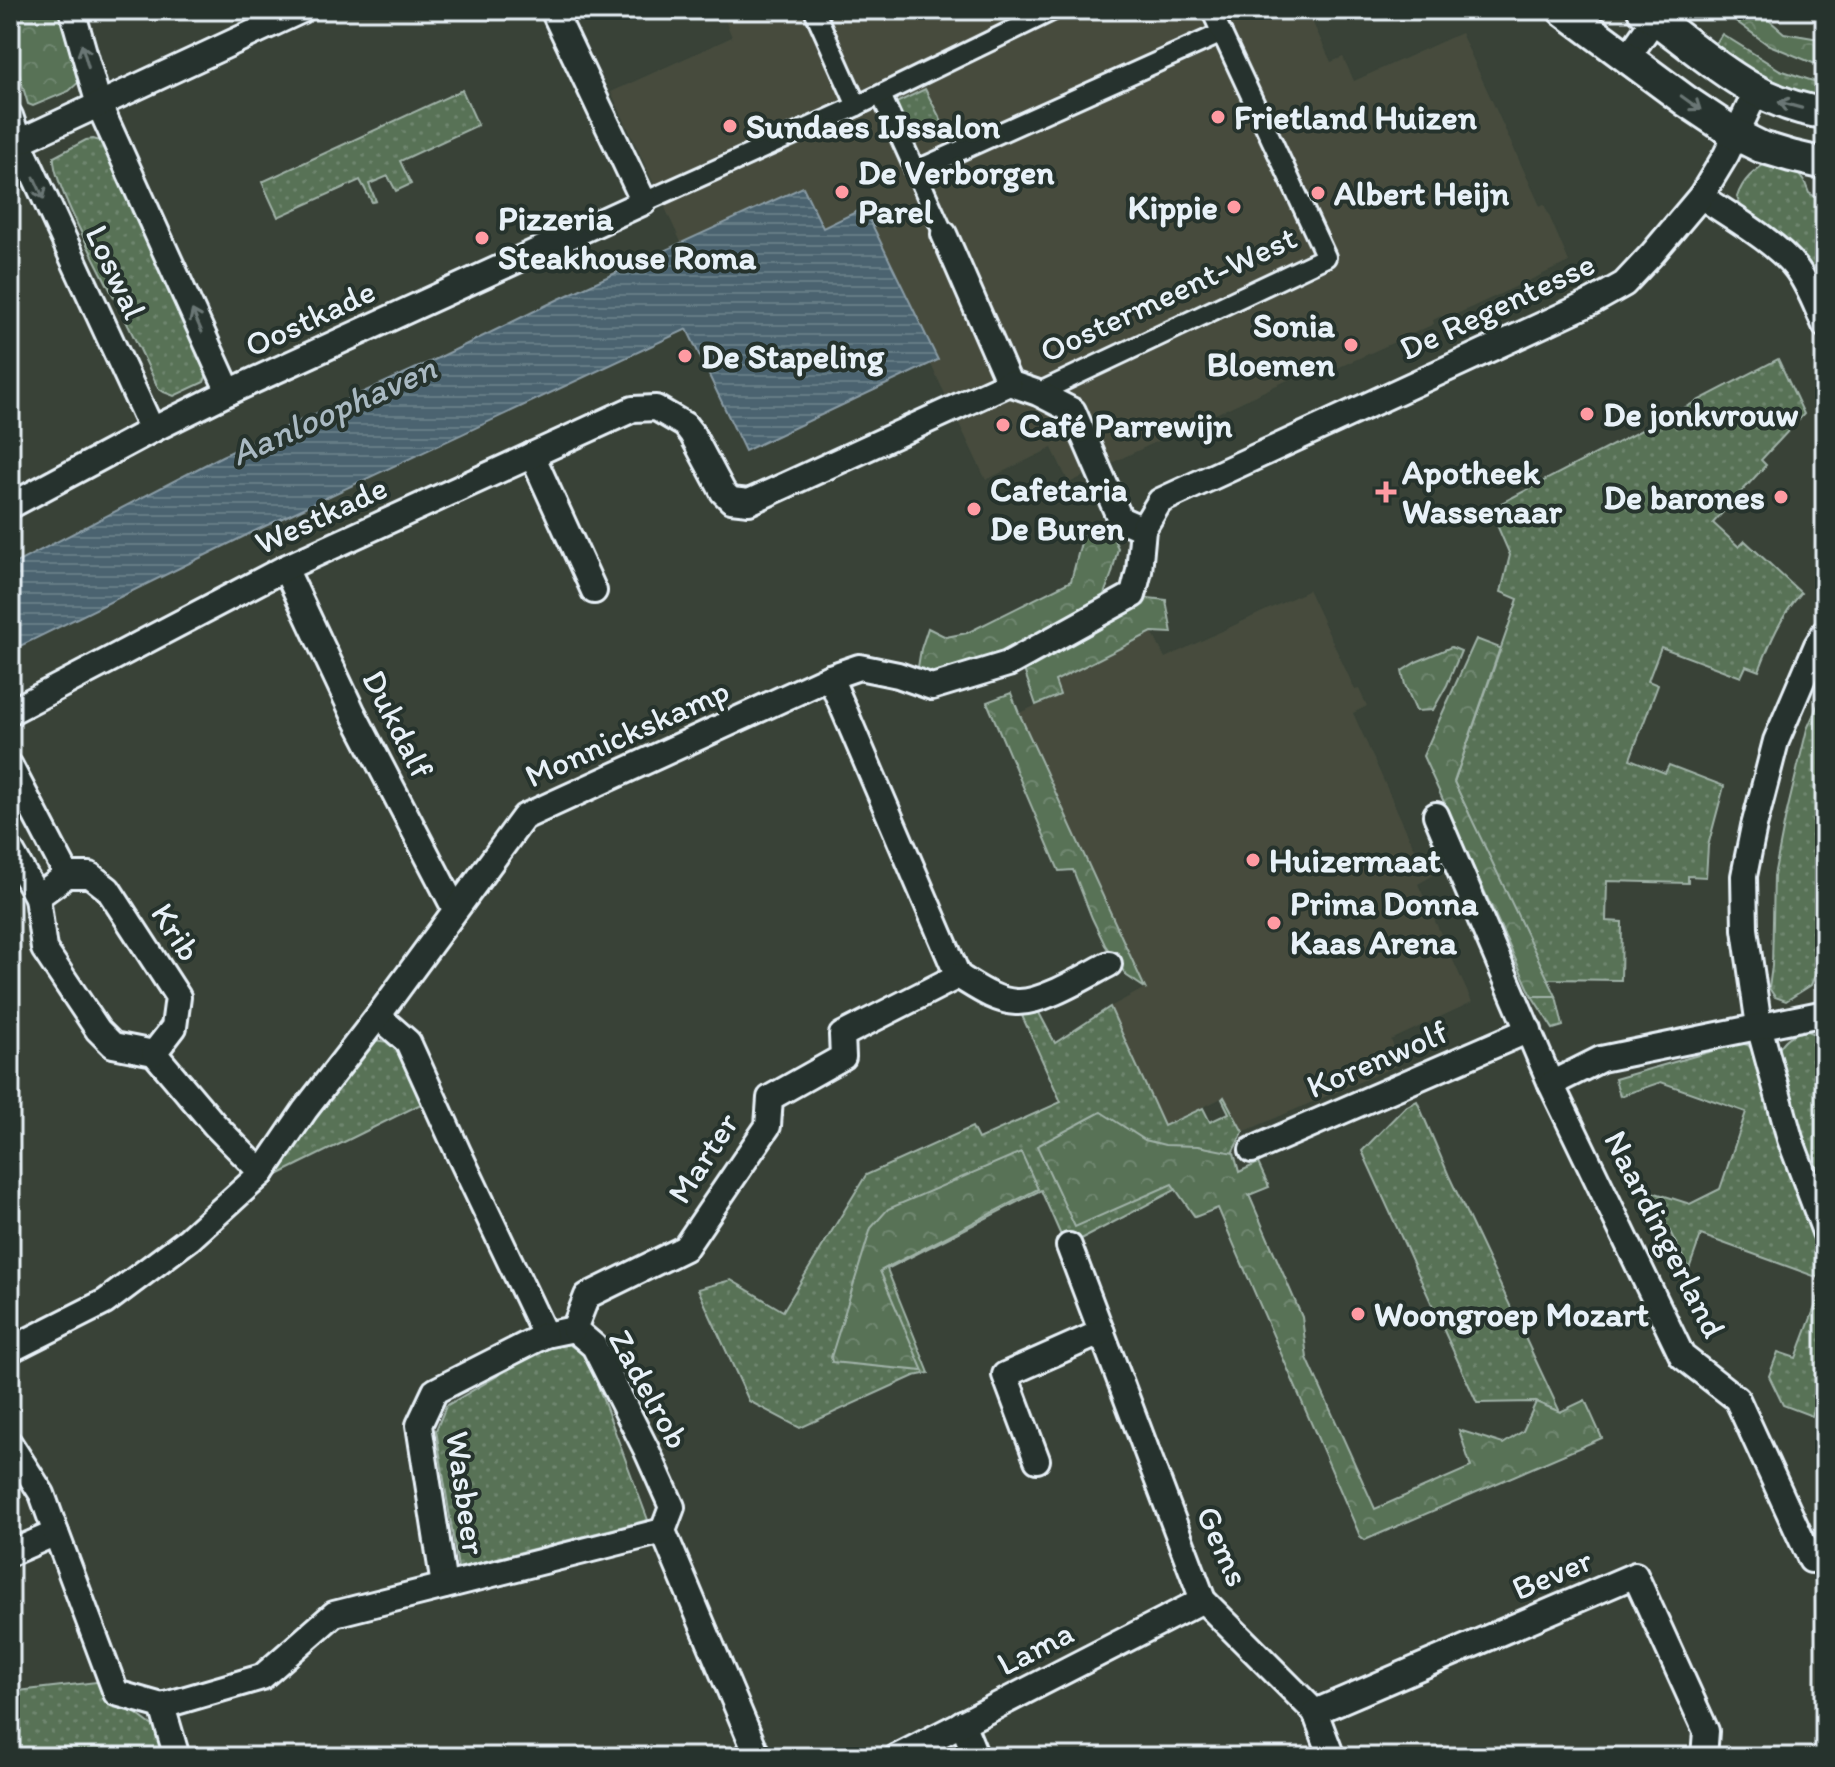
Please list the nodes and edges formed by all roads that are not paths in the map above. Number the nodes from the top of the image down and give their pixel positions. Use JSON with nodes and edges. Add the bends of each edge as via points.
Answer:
{"nodes":[{"id":1,"x":72,"y":10,"type":"edge"},
{"id":2,"x":302,"y":10,"type":"edge"},
{"id":3,"x":553,"y":10,"type":"edge"},
{"id":4,"x":814,"y":10,"type":"edge"},
{"id":5,"x":1054,"y":10,"type":"edge"},
{"id":6,"x":1211,"y":10,"type":"edge"},
{"id":7,"x":1563,"y":10,"type":"edge"},
{"id":8,"x":1653,"y":13,"type":"edge"},
{"id":9,"x":1222,"y":33,"type":"junction"},
{"id":10,"x":1627,"y":58,"type":"junction"},
{"id":11,"x":1756,"y":92,"type":"junction"},
{"id":12,"x":881,"y":95,"type":"junction"},
{"id":13,"x":99,"y":105,"type":"junction"},
{"id":14,"x":857,"y":106,"type":"junction"},
{"id":15,"x":1825,"y":113,"type":"edge"},
{"id":16,"x":10,"y":116,"type":"edge"},
{"id":17,"x":1737,"y":135,"type":"junction"},
{"id":18,"x":14,"y":144,"type":"edge"},
{"id":19,"x":1825,"y":164,"type":"edge"},
{"id":20,"x":915,"y":171,"type":"junction"},
{"id":21,"x":1701,"y":196,"type":"junction"},
{"id":22,"x":644,"y":202,"type":"junction"},
{"id":23,"x":944,"y":234,"type":"joint"},
{"id":24,"x":1825,"y":325,"type":"edge"},
{"id":25,"x":1009,"y":383,"type":"junction"},
{"id":26,"x":229,"y":392,"type":"junction"},
{"id":27,"x":1038,"y":393,"type":"junction"},
{"id":28,"x":152,"y":430,"type":"junction"},
{"id":29,"x":532,"y":455,"type":"junction"},
{"id":30,"x":10,"y":506,"type":"edge"},
{"id":31,"x":1143,"y":529,"type":"junction"},
{"id":32,"x":285,"y":568,"type":"junction"},
{"id":33,"x":594,"y":591,"type":"dead end"},
{"id":34,"x":1825,"y":632,"type":"edge"},
{"id":35,"x":830,"y":677,"type":"junction"},
{"id":36,"x":10,"y":712,"type":"edge"},
{"id":37,"x":10,"y":766,"type":"edge"},
{"id":38,"x":1436,"y":815,"type":"dead end"},
{"id":39,"x":10,"y":849,"type":"edge"},
{"id":40,"x":67,"y":875,"type":"junction"},
{"id":41,"x":37,"y":897,"type":"junction"},
{"id":42,"x":455,"y":909,"type":"junction"},
{"id":43,"x":1109,"y":964,"type":"dead end"},
{"id":44,"x":958,"y":976,"type":"junction"},
{"id":45,"x":1825,"y":1013,"type":"edge"},
{"id":46,"x":378,"y":1016,"type":"junction"},
{"id":47,"x":1759,"y":1026,"type":"junction"},
{"id":48,"x":1529,"y":1030,"type":"junction"},
{"id":49,"x":154,"y":1053,"type":"junction"},
{"id":50,"x":1551,"y":1084,"type":"junction"},
{"id":51,"x":1252,"y":1150,"type":"dead end"},
{"id":52,"x":262,"y":1173,"type":"junction"},
{"id":53,"x":1825,"y":1232,"type":"edge"},
{"id":54,"x":1069,"y":1246,"type":"dead end"},
{"id":55,"x":574,"y":1329,"type":"junction"},
{"id":56,"x":1102,"y":1332,"type":"junction"},
{"id":57,"x":545,"y":1335,"type":"junction"},
{"id":58,"x":10,"y":1350,"type":"edge"},
{"id":59,"x":10,"y":1444,"type":"edge"},
{"id":60,"x":1037,"y":1460,"type":"dead end"},
{"id":61,"x":663,"y":1531,"type":"junction"},
{"id":62,"x":56,"y":1533,"type":"junction"},
{"id":63,"x":10,"y":1553,"type":"edge"},
{"id":64,"x":1825,"y":1553,"type":"edge"},
{"id":65,"x":444,"y":1586,"type":"junction"},
{"id":66,"x":1203,"y":1600,"type":"junction"},
{"id":67,"x":162,"y":1706,"type":"junction"},
{"id":68,"x":1315,"y":1712,"type":"junction"},
{"id":69,"x":962,"y":1723,"type":"junction"},
{"id":70,"x":177,"y":1757,"type":"edge"},
{"id":71,"x":758,"y":1757,"type":"edge"},
{"id":72,"x":897,"y":1757,"type":"edge"},
{"id":73,"x":976,"y":1757,"type":"edge"},
{"id":74,"x":1332,"y":1757,"type":"edge"},
{"id":75,"x":1704,"y":1757,"type":"edge"}],
"edges":[{"from":13,"to":1,"type":"street","name":"Loswal","one_way":true},
{"from":2,"to":13,"type":"street"},
{"from":3,"to":22,"type":"street"},
{"from":4,"to":14,"type":"street"},
{"from":5,"to":12,"type":"street"},
{"from":6,"to":9,"type":"street"},
{"from":7,"to":10,"type":"street"},
{"from":8,"to":10,"type":"street"},
{"from":8,"to":11,"type":"street"},
{"from":9,"to":20,"type":"street"},
{"from":9,"to":27,"type":"street","name":"Oostermeent-West","via":[[1326,257]]},
{"from":10,"to":17,"type":"street","one_way":true},
{"from":15,"to":11,"type":"street","one_way":true},
{"from":11,"to":17,"type":"street","name":"De Regentesse"},
{"from":12,"to":14,"type":"street"},
{"from":12,"to":20,"type":"street"},
{"from":13,"to":18,"type":"street"},
{"from":26,"to":13,"type":"street","name":"Loswal","one_way":true},
{"from":14,"to":22,"type":"street"},
{"from":16,"to":18,"type":"street","name":"Loswal"},
{"from":17,"to":19,"type":"street"},
{"from":17,"to":21,"type":"street","name":"De Regentesse"},
{"from":18,"to":28,"type":"street","name":"Loswal","one_way":true},
{"from":20,"to":23,"type":"street"},
{"from":21,"to":24,"type":"street","via":[[1793,265]]},
{"from":21,"to":31,"type":"street","name":"De Regentesse","via":[[1624,284],[1609,293],[1160,501]]},
{"from":22,"to":26,"type":"street","name":"Oostkade"},
{"from":23,"to":25,"type":"street"},
{"from":25,"to":27,"type":"street"},
{"from":25,"to":29,"type":"street","name":"Oostermeent-West","via":[[749,502],[731,500],[723,492],[685,425],[656,408],[633,409]]},
{"from":26,"to":28,"type":"street","name":"Oostkade"},
{"from":27,"to":31,"type":"street","via":[[1073,411],[1120,519]]},
{"from":28,"to":30,"type":"street","name":"Oostkade"},
{"from":29,"to":32,"type":"street","name":"Westkade"},
{"from":29,"to":33,"type":"street"},
{"from":31,"to":35,"type":"street","name":"Monnickskamp","via":[[1133,595],[1008,664],[932,687],[859,667]]},
{"from":32,"to":36,"type":"street","name":"Westkade"},
{"from":32,"to":42,"type":"street","name":"Dukdalf"},
{"from":34,"to":47,"type":"street","via":[[1776,741],[1744,876],[1745,929]]},
{"from":35,"to":42,"type":"street","name":"Monnickskamp","via":[[524,817]]},
{"from":35,"to":44,"type":"street"},
{"from":37,"to":40,"type":"street"},
{"from":38,"to":48,"type":"street","name":"Naardingerland"},
{"from":39,"to":41,"type":"street"},
{"from":40,"to":41,"type":"street"},
{"from":40,"to":49,"type":"street","name":"Krib","via":[[90,875],[108,889],[178,997],[174,1027]]},
{"from":41,"to":49,"type":"street","via":[[44,949],[98,1030],[113,1045]]},
{"from":42,"to":46,"type":"street","name":"Monnickskamp"},
{"from":43,"to":44,"type":"street","via":[[1042,998],[1016,1002],[989,995]]},
{"from":44,"to":55,"type":"street","name":"Marter","via":[[842,1035],[843,1057],[770,1098],[768,1126],[685,1248],[587,1296]]},
{"from":45,"to":47,"type":"street"},
{"from":46,"to":52,"type":"street","name":"Monnickskamp"},
{"from":46,"to":57,"type":"street","via":[[408,1042]]},
{"from":47,"to":50,"type":"street","via":[[1601,1059]]},
{"from":47,"to":53,"type":"street","via":[[1790,1139]]},
{"from":48,"to":50,"type":"street","name":"Naardingerland"},
{"from":48,"to":51,"type":"street","name":"Korenwolf"},
{"from":49,"to":52,"type":"street"},
{"from":50,"to":64,"type":"street","name":"Naardingerland","via":[[1682,1356],[1737,1399],[1811,1560]]},
{"from":52,"to":58,"type":"street","name":"Monnickskamp","via":[[189,1239],[105,1302]]},
{"from":54,"to":56,"type":"street","name":"Gems"},
{"from":55,"to":57,"type":"street","name":"Zadelrob"},
{"from":55,"to":61,"type":"street","name":"Zadelrob","via":[[594,1346],[672,1507]]},
{"from":56,"to":60,"type":"street","via":[[1005,1375]]},
{"from":56,"to":66,"type":"street","name":"Gems"},
{"from":57,"to":65,"type":"street","name":"Wasbeer","via":[[435,1391],[419,1425]]},
{"from":59,"to":62,"type":"street","via":[[42,1494]]},
{"from":61,"to":65,"type":"street","name":"Wasbeer"},
{"from":61,"to":71,"type":"street","name":"Zadelrob"},
{"from":62,"to":63,"type":"street"},
{"from":62,"to":67,"type":"street","via":[[116,1693]]},
{"from":65,"to":67,"type":"street","name":"Wasbeer","via":[[334,1614],[262,1677]]},
{"from":66,"to":68,"type":"street","name":"Gems"},
{"from":66,"to":69,"type":"street","name":"Lama"},
{"from":67,"to":70,"type":"street"},
{"from":68,"to":74,"type":"street","name":"Gems"},
{"from":68,"to":75,"type":"street","name":"Bever","via":[[1635,1575],[1706,1731]]},
{"from":69,"to":72,"type":"street","name":"Lama"},
{"from":69,"to":73,"type":"street"}]}
